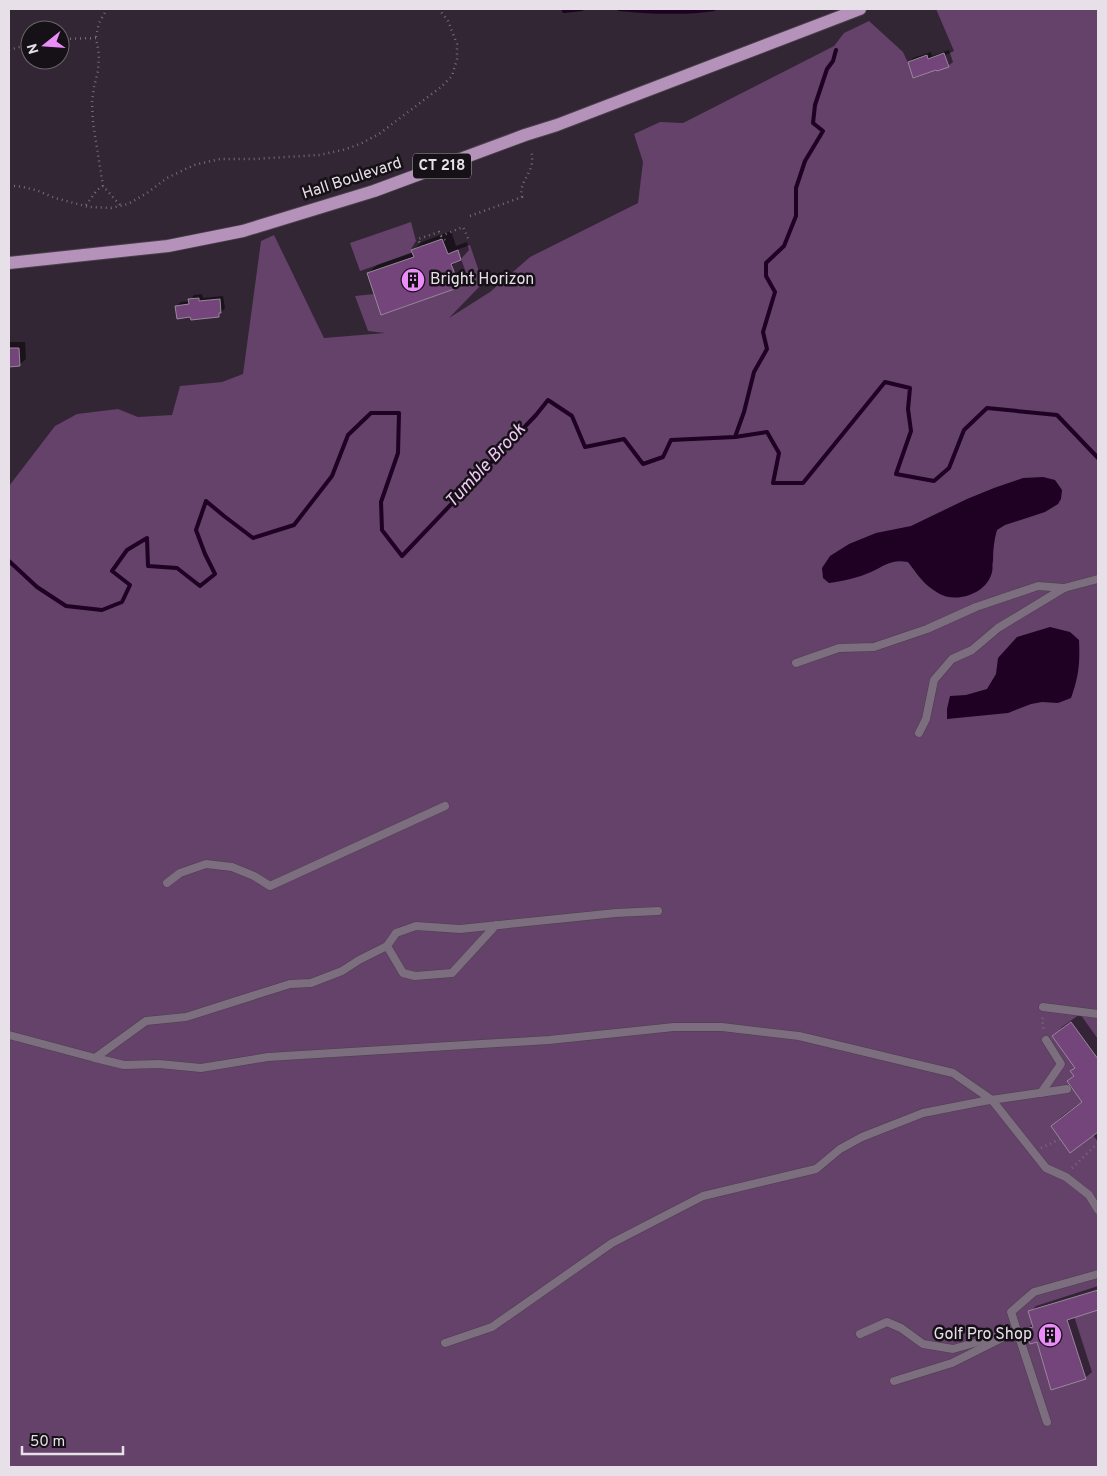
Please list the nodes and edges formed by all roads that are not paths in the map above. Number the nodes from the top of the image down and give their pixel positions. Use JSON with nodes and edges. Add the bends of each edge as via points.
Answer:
{"nodes":[{"id":1,"x":860,"y":9,"type":"edge"},
{"id":2,"x":9,"y":263,"type":"edge"},
{"id":3,"x":1098,"y":579,"type":"edge"},
{"id":4,"x":1064,"y":588,"type":"junction"},
{"id":5,"x":796,"y":663,"type":"dead end"},
{"id":6,"x":919,"y":733,"type":"dead end"},
{"id":7,"x":445,"y":806,"type":"dead end"},
{"id":8,"x":167,"y":883,"type":"dead end"},
{"id":9,"x":658,"y":911,"type":"dead end"},
{"id":10,"x":496,"y":925,"type":"junction"},
{"id":11,"x":387,"y":946,"type":"junction"},
{"id":12,"x":1047,"y":1008,"type":"road end"},
{"id":13,"x":1098,"y":1014,"type":"edge"},
{"id":14,"x":9,"y":1035,"type":"edge"},
{"id":15,"x":1046,"y":1040,"type":"road end"},
{"id":16,"x":95,"y":1058,"type":"junction"},
{"id":17,"x":1067,"y":1089,"type":"dead end"},
{"id":18,"x":1041,"y":1093,"type":"junction"},
{"id":19,"x":992,"y":1100,"type":"junction"},
{"id":20,"x":1098,"y":1210,"type":"edge"},
{"id":21,"x":1098,"y":1274,"type":"edge"},
{"id":22,"x":1017,"y":1331,"type":"junction"},
{"id":23,"x":860,"y":1334,"type":"dead end"},
{"id":24,"x":445,"y":1343,"type":"dead end"},
{"id":25,"x":894,"y":1382,"type":"dead end"},
{"id":26,"x":1047,"y":1422,"type":"dead end"}],
"edges":[{"from":1,"to":2,"type":"main road","name":"Hall Boulevard","number":"CT 218","via":[[374,191],[243,231],[168,246]]},
{"from":3,"to":4,"type":"lane"},
{"from":4,"to":5,"type":"lane","via":[[1038,586],[874,647],[839,648]]},
{"from":4,"to":6,"type":"lane","via":[[998,628],[972,650],[952,659],[934,680],[926,719]]},
{"from":7,"to":8,"type":"lane","via":[[270,886],[232,867],[206,864],[180,873]]},
{"from":9,"to":10,"type":"lane"},
{"from":10,"to":11,"type":"lane","via":[[460,929],[416,926],[396,933]]},
{"from":10,"to":11,"type":"lane","via":[[452,973],[415,976],[403,973]]},
{"from":11,"to":16,"type":"lane","via":[[342,971],[311,982],[290,984],[186,1017],[146,1021]]},
{"from":12,"to":13,"type":"lane"},
{"from":14,"to":16,"type":"lane"},
{"from":15,"to":18,"type":"lane","via":[[1061,1064]]},
{"from":16,"to":19,"type":"lane","via":[[124,1065],[201,1068],[268,1057],[549,1040],[674,1027],[722,1027],[799,1036],[953,1073]]},
{"from":17,"to":18,"type":"lane"},
{"from":18,"to":19,"type":"lane"},
{"from":19,"to":20,"type":"lane","via":[[1046,1168],[1066,1177],[1089,1195]]},
{"from":19,"to":24,"type":"lane","via":[[923,1113],[862,1137],[816,1168],[703,1196],[612,1243],[492,1327]]},
{"from":21,"to":22,"type":"lane","via":[[1034,1292],[1011,1312]]},
{"from":22,"to":23,"type":"lane","via":[[953,1349],[923,1344],[888,1322]]},
{"from":22,"to":25,"type":"lane","via":[[952,1363]]},
{"from":22,"to":26,"type":"lane"}]}
